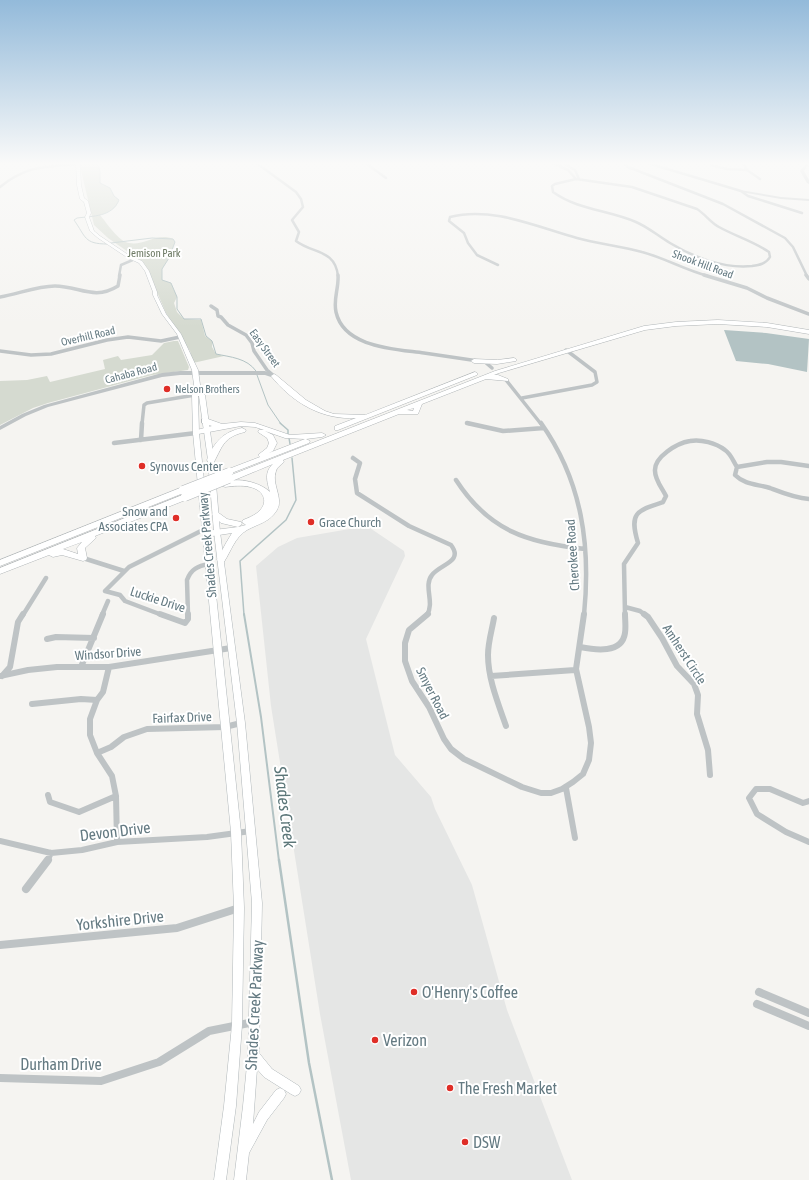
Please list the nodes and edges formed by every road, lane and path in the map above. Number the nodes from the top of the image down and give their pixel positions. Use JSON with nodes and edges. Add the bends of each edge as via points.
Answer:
{"nodes":[{"id":1,"x":89,"y":217,"type":"edge"},
{"id":2,"x":295,"y":217,"type":"edge"},
{"id":3,"x":450,"y":217,"type":"edge"},
{"id":4,"x":497,"y":217,"type":"edge"},
{"id":5,"x":622,"y":217,"type":"edge"},
{"id":6,"x":708,"y":217,"type":"edge"},
{"id":7,"x":746,"y":217,"type":"edge"},
{"id":8,"x":135,"y":259,"type":"junction"},
{"id":9,"x":498,"y":265,"type":"dead end"},
{"id":10,"x":807,"y":274,"type":"edge"},
{"id":11,"x":809,"y":279,"type":"edge"},
{"id":12,"x":0,"y":297,"type":"edge"},
{"id":13,"x":211,"y":306,"type":"dead end"},
{"id":14,"x":809,"y":314,"type":"edge"},
{"id":15,"x":809,"y":330,"type":"edge"},
{"id":16,"x":180,"y":337,"type":"junction"},
{"id":17,"x":566,"y":350,"type":"junction"},
{"id":18,"x":0,"y":352,"type":"edge"},
{"id":19,"x":474,"y":361,"type":"junction"},
{"id":20,"x":513,"y":364,"type":"junction"},
{"id":21,"x":492,"y":368,"type":"junction"},
{"id":22,"x":180,"y":373,"type":"junction"},
{"id":23,"x":195,"y":373,"type":"junction"},
{"id":24,"x":476,"y":374,"type":"junction"},
{"id":25,"x":274,"y":376,"type":"junction"},
{"id":26,"x":196,"y":380,"type":"junction"},
{"id":27,"x":506,"y":380,"type":"junction"},
{"id":28,"x":469,"y":383,"type":"junction"},
{"id":29,"x":196,"y":394,"type":"junction"},
{"id":30,"x":432,"y":398,"type":"junction"},
{"id":31,"x":522,"y":398,"type":"junction"},
{"id":32,"x":381,"y":411,"type":"junction"},
{"id":33,"x":205,"y":420,"type":"junction"},
{"id":34,"x":467,"y":423,"type":"dead end"},
{"id":35,"x":225,"y":427,"type":"junction"},
{"id":36,"x":0,"y":428,"type":"edge"},
{"id":37,"x":544,"y":428,"type":"junction"},
{"id":38,"x":237,"y":431,"type":"junction"},
{"id":39,"x":206,"y":432,"type":"junction"},
{"id":40,"x":196,"y":433,"type":"junction"},
{"id":41,"x":322,"y":435,"type":"junction"},
{"id":42,"x":141,"y":440,"type":"junction"},
{"id":43,"x":114,"y":443,"type":"dead end"},
{"id":44,"x":301,"y":450,"type":"junction"},
{"id":45,"x":353,"y":458,"type":"dead end"},
{"id":46,"x":210,"y":460,"type":"junction"},
{"id":47,"x":244,"y":466,"type":"junction"},
{"id":48,"x":809,"y":466,"type":"edge"},
{"id":49,"x":737,"y":467,"type":"junction"},
{"id":50,"x":229,"y":476,"type":"junction"},
{"id":51,"x":456,"y":480,"type":"dead end"},
{"id":52,"x":184,"y":496,"type":"junction"},
{"id":53,"x":272,"y":496,"type":"junction"},
{"id":54,"x":809,"y":499,"type":"edge"},
{"id":55,"x":216,"y":514,"type":"junction"},
{"id":56,"x":241,"y":526,"type":"junction"},
{"id":57,"x":111,"y":527,"type":"junction"},
{"id":58,"x":217,"y":530,"type":"junction"},
{"id":59,"x":206,"y":532,"type":"junction"},
{"id":60,"x":585,"y":549,"type":"junction"},
{"id":61,"x":36,"y":557,"type":"junction"},
{"id":62,"x":83,"y":558,"type":"junction"},
{"id":63,"x":221,"y":560,"type":"junction"},
{"id":64,"x":0,"y":563,"type":"edge"},
{"id":65,"x":209,"y":564,"type":"junction"},
{"id":66,"x":0,"y":571,"type":"edge"},
{"id":67,"x":124,"y":571,"type":"junction"},
{"id":68,"x":46,"y":578,"type":"dead end"},
{"id":69,"x":108,"y":601,"type":"dead end"},
{"id":70,"x":625,"y":607,"type":"junction"},
{"id":71,"x":494,"y":618,"type":"dead end"},
{"id":72,"x":94,"y":638,"type":"junction"},
{"id":73,"x":47,"y":639,"type":"dead end"},
{"id":74,"x":231,"y":648,"type":"junction"},
{"id":75,"x":580,"y":648,"type":"junction"},
{"id":76,"x":217,"y":651,"type":"junction"},
{"id":77,"x":81,"y":667,"type":"junction"},
{"id":78,"x":108,"y":667,"type":"junction"},
{"id":79,"x":575,"y":670,"type":"junction"},
{"id":80,"x":491,"y":676,"type":"junction"},
{"id":81,"x":1,"y":677,"type":"edge"},
{"id":82,"x":97,"y":700,"type":"junction"},
{"id":83,"x":32,"y":704,"type":"dead end"},
{"id":84,"x":241,"y":723,"type":"junction"},
{"id":85,"x":506,"y":726,"type":"dead end"},
{"id":86,"x":225,"y":727,"type":"junction"},
{"id":87,"x":97,"y":754,"type":"junction"},
{"id":88,"x":710,"y":775,"type":"dead end"},
{"id":89,"x":566,"y":788,"type":"junction"},
{"id":90,"x":48,"y":795,"type":"dead end"},
{"id":91,"x":116,"y":796,"type":"junction"},
{"id":92,"x":809,"y":801,"type":"edge"},
{"id":93,"x":251,"y":830,"type":"junction"},
{"id":94,"x":236,"y":832,"type":"junction"},
{"id":95,"x":575,"y":838,"type":"dead end"},
{"id":96,"x":0,"y":840,"type":"edge"},
{"id":97,"x":117,"y":842,"type":"junction"},
{"id":98,"x":809,"y":842,"type":"edge"},
{"id":99,"x":51,"y":853,"type":"junction"},
{"id":100,"x":26,"y":889,"type":"dead end"},
{"id":101,"x":239,"y":908,"type":"junction"},
{"id":102,"x":0,"y":946,"type":"edge"},
{"id":103,"x":759,"y":992,"type":"dead end"},
{"id":104,"x":757,"y":1004,"type":"dead end"},
{"id":105,"x":809,"y":1013,"type":"edge"},
{"id":106,"x":254,"y":1022,"type":"junction"},
{"id":107,"x":237,"y":1025,"type":"junction"},
{"id":108,"x":809,"y":1026,"type":"edge"},
{"id":109,"x":253,"y":1055,"type":"junction"},
{"id":110,"x":0,"y":1078,"type":"edge"},
{"id":111,"x":295,"y":1090,"type":"dead end"},
{"id":112,"x":280,"y":1094,"type":"dead end"},
{"id":113,"x":244,"y":1152,"type":"junction"},
{"id":114,"x":220,"y":1180,"type":"edge"},
{"id":115,"x":240,"y":1180,"type":"edge"}],
"edges":[{"from":1,"to":8,"type":"main road","name":"Shades Creek Parkway","via":[[92,231],[106,243]]},
{"from":2,"to":19,"type":"street","via":[[292,220],[299,232],[296,241],[300,245],[324,252],[336,267],[339,277],[336,314],[350,334],[380,348]]},
{"from":3,"to":9,"type":"street","name":"Shook Hill Road","via":[[449,221],[464,232],[473,250]]},
{"from":4,"to":14,"type":"street","name":"Shook Hill Road","via":[[520,221],[579,239],[644,252],[700,274],[747,288]]},
{"from":5,"to":6,"type":"street","via":[[649,228],[678,247],[710,260],[729,265],[755,265],[769,260],[769,252],[717,226]]},
{"from":7,"to":10,"type":"street","via":[[792,245]]},
{"from":8,"to":12,"type":"street","via":[[122,264],[118,286],[105,293],[90,294],[53,286]]},
{"from":8,"to":16,"type":"main road","name":"Shades Creek Parkway","via":[[141,262],[147,271],[164,314]]},
{"from":10,"to":11,"type":"street"},
{"from":13,"to":25,"type":"street","name":"Easy Street","via":[[228,325],[249,339],[254,351]]},
{"from":15,"to":17,"type":"highway","via":[[718,322],[676,324],[644,328]]},
{"from":15,"to":20,"type":"highway","via":[[762,320],[671,320],[626,328]]},
{"from":16,"to":18,"type":"street","name":"Overhill Road","via":[[161,341],[128,337],[51,354]]},
{"from":16,"to":23,"type":"main road","name":"Shades Creek Parkway"},
{"from":17,"to":20,"type":"highway"},
{"from":17,"to":31,"type":"street","via":[[595,372],[597,382]]},
{"from":19,"to":20,"type":"highway"},
{"from":19,"to":21,"type":"street","via":[[485,362]]},
{"from":19,"to":24,"type":"highway","via":[[481,367]]},
{"from":20,"to":21,"type":"highway"},
{"from":20,"to":27,"type":"highway","via":[[504,373]]},
{"from":20,"to":28,"type":"highway"},
{"from":21,"to":24,"type":"highway"},
{"from":21,"to":30,"type":"highway","via":[[488,373]]},
{"from":22,"to":23,"type":"street","name":"Cahaba Road"},
{"from":22,"to":26,"type":"street"},
{"from":22,"to":36,"type":"street","name":"Cahaba Road","via":[[136,380],[46,406]]},
{"from":23,"to":25,"type":"street","name":"Cahaba Road","via":[[265,373]]},
{"from":23,"to":26,"type":"main road","name":"Shades Creek Parkway"},
{"from":24,"to":32,"type":"highway"},
{"from":25,"to":32,"type":"highway","via":[[300,400],[323,413],[352,417]]},
{"from":26,"to":29,"type":"main road","name":"Shades Creek Parkway"},
{"from":27,"to":28,"type":"highway","via":[[494,377]]},
{"from":27,"to":31,"type":"street","name":"Cherokee Road"},
{"from":28,"to":30,"type":"highway"},
{"from":29,"to":33,"type":"main road","name":"Shades Creek Parkway","via":[[202,395]]},
{"from":29,"to":40,"type":"main road","name":"Shades Creek Parkway"},
{"from":29,"to":42,"type":"street","via":[[144,405]]},
{"from":30,"to":44,"type":"highway"},
{"from":31,"to":37,"type":"street","name":"Cherokee Road"},
{"from":32,"to":41,"type":"highway"},
{"from":33,"to":35,"type":"highway"},
{"from":33,"to":39,"type":"main road","name":"Shades Creek Parkway"},
{"from":34,"to":37,"type":"street","via":[[503,431]]},
{"from":35,"to":39,"type":"highway"},
{"from":35,"to":41,"type":"highway","via":[[255,425],[296,438]]},
{"from":37,"to":60,"type":"street","name":"Cherokee Road","via":[[564,462],[575,488]]},
{"from":38,"to":39,"type":"highway"},
{"from":38,"to":46,"type":"highway","via":[[221,440]]},
{"from":38,"to":47,"type":"highway","via":[[261,431],[272,440],[272,447],[268,452]]},
{"from":39,"to":40,"type":"highway"},
{"from":39,"to":46,"type":"main road","name":"Shades Creek Parkway"},
{"from":40,"to":42,"type":"street"},
{"from":40,"to":59,"type":"main road","name":"Shades Creek Parkway"},
{"from":41,"to":47,"type":"highway"},
{"from":42,"to":43,"type":"street"},
{"from":44,"to":50,"type":"highway"},
{"from":44,"to":53,"type":"highway","via":[[275,465],[270,472]]},
{"from":45,"to":89,"type":"street","name":"Smyer Road","via":[[360,463],[355,479],[357,493],[409,526],[451,544],[455,549],[454,559],[432,574],[428,582],[431,607],[427,615],[407,630],[404,639],[409,676],[430,709],[442,736],[456,753],[466,760],[525,790],[542,794]]},
{"from":46,"to":55,"type":"main road","name":"Shades Creek Parkway"},
{"from":47,"to":50,"type":"highway"},
{"from":48,"to":49,"type":"street","via":[[767,462]]},
{"from":49,"to":54,"type":"street","via":[[735,476],[750,484],[793,497]]},
{"from":49,"to":70,"type":"street","via":[[728,451],[695,441],[683,443],[659,460],[655,467],[655,476],[666,496],[663,502],[641,509],[635,517],[634,526],[638,543],[624,564]]},
{"from":50,"to":52,"type":"highway","bridge":true},
{"from":51,"to":60,"type":"street","via":[[473,502],[495,521],[520,536],[544,544]]},
{"from":52,"to":53,"type":"highway","via":[[236,483],[258,485]]},
{"from":52,"to":57,"type":"highway"},
{"from":52,"to":64,"type":"highway"},
{"from":53,"to":56,"type":"highway","via":[[276,506],[272,513],[264,520]]},
{"from":55,"to":56,"type":"highway","via":[[224,521]]},
{"from":55,"to":58,"type":"main road","name":"Shades Creek Parkway"},
{"from":56,"to":58,"type":"highway"},
{"from":56,"to":63,"type":"highway","via":[[230,540]]},
{"from":57,"to":61,"type":"highway"},
{"from":57,"to":62,"type":"highway","via":[[83,545]]},
{"from":58,"to":59,"type":"highway"},
{"from":58,"to":63,"type":"main road","name":"Shades Creek Parkway"},
{"from":59,"to":65,"type":"main road","name":"Shades Creek Parkway"},
{"from":59,"to":67,"type":"street","name":"Luckie Drive","via":[[175,544],[129,566]]},
{"from":60,"to":75,"type":"street","name":"Cherokee Road","via":[[586,596]]},
{"from":61,"to":62,"type":"highway","via":[[62,552]]},
{"from":61,"to":66,"type":"highway"},
{"from":62,"to":67,"type":"street","name":"Luckie Drive"},
{"from":63,"to":74,"type":"main road","name":"Shades Creek Parkway"},
{"from":65,"to":67,"type":"street","name":"Luckie Drive","via":[[201,565],[188,574],[186,622],[125,601],[120,595],[105,590]]},
{"from":65,"to":76,"type":"main road","name":"Shades Creek Parkway"},
{"from":68,"to":81,"type":"street","via":[[18,622],[10,667]]},
{"from":69,"to":72,"type":"street"},
{"from":70,"to":75,"type":"street","via":[[625,634],[621,642],[614,648]]},
{"from":70,"to":88,"type":"street","name":"Amherst Circle","via":[[640,611],[648,617],[677,666],[694,684],[698,695],[697,714],[708,750]]},
{"from":71,"to":80,"type":"street","via":[[488,654]]},
{"from":72,"to":73,"type":"street"},
{"from":72,"to":77,"type":"street"},
{"from":74,"to":76,"type":"street"},
{"from":74,"to":84,"type":"main road","name":"Shades Creek Parkway"},
{"from":75,"to":79,"type":"street","name":"Cherokee Road"},
{"from":76,"to":78,"type":"street","name":"Windsor Drive"},
{"from":76,"to":86,"type":"main road","name":"Shades Creek Parkway"},
{"from":77,"to":78,"type":"street","name":"Windsor Drive"},
{"from":77,"to":81,"type":"street","name":"Windsor Drive","via":[[28,670]]},
{"from":78,"to":82,"type":"street","via":[[103,692]]},
{"from":79,"to":80,"type":"street"},
{"from":79,"to":89,"type":"street","name":"Cherokee Road","via":[[591,731],[590,752],[583,774]]},
{"from":80,"to":85,"type":"street"},
{"from":82,"to":83,"type":"street","via":[[88,698]]},
{"from":82,"to":87,"type":"street","via":[[90,719],[90,735]]},
{"from":84,"to":86,"type":"street"},
{"from":84,"to":93,"type":"main road","name":"Shades Creek Parkway"},
{"from":86,"to":87,"type":"street","name":"Fairfax Drive","via":[[147,729],[124,737]]},
{"from":86,"to":94,"type":"main road","name":"Shades Creek Parkway"},
{"from":87,"to":91,"type":"street","via":[[112,776]]},
{"from":89,"to":95,"type":"street"},
{"from":90,"to":91,"type":"street","via":[[50,802],[79,812]]},
{"from":91,"to":97,"type":"street"},
{"from":92,"to":98,"type":"street","via":[[803,803],[770,789],[756,789],[749,798],[757,814],[786,832]]},
{"from":93,"to":94,"type":"street"},
{"from":93,"to":106,"type":"main road","name":"Shades Creek Parkway","via":[[258,903]]},
{"from":94,"to":97,"type":"street","name":"Devon Drive","via":[[207,837]]},
{"from":94,"to":101,"type":"main road","name":"Shades Creek Parkway"},
{"from":96,"to":99,"type":"street","name":"Devon Drive"},
{"from":97,"to":99,"type":"street","name":"Devon Drive","via":[[82,850]]},
{"from":99,"to":100,"type":"street"},
{"from":101,"to":102,"type":"street","name":"Yorkshire Drive","via":[[177,928]]},
{"from":101,"to":107,"type":"main road","name":"Shades Creek Parkway"},
{"from":103,"to":105,"type":"street"},
{"from":104,"to":108,"type":"street"},
{"from":106,"to":107,"type":"street","name":"Durham Drive"},
{"from":106,"to":109,"type":"main road","name":"Shades Creek Parkway"},
{"from":107,"to":110,"type":"street","name":"Durham Drive","via":[[209,1031],[159,1062],[101,1081]]},
{"from":107,"to":114,"type":"main road","name":"Shades Creek Parkway"},
{"from":109,"to":111,"type":"main road","via":[[268,1073]]},
{"from":109,"to":113,"type":"main road","name":"Shades Creek Parkway"},
{"from":112,"to":113,"type":"main road","via":[[261,1119]]},
{"from":113,"to":115,"type":"main road","name":"Shades Creek Parkway"}]}
